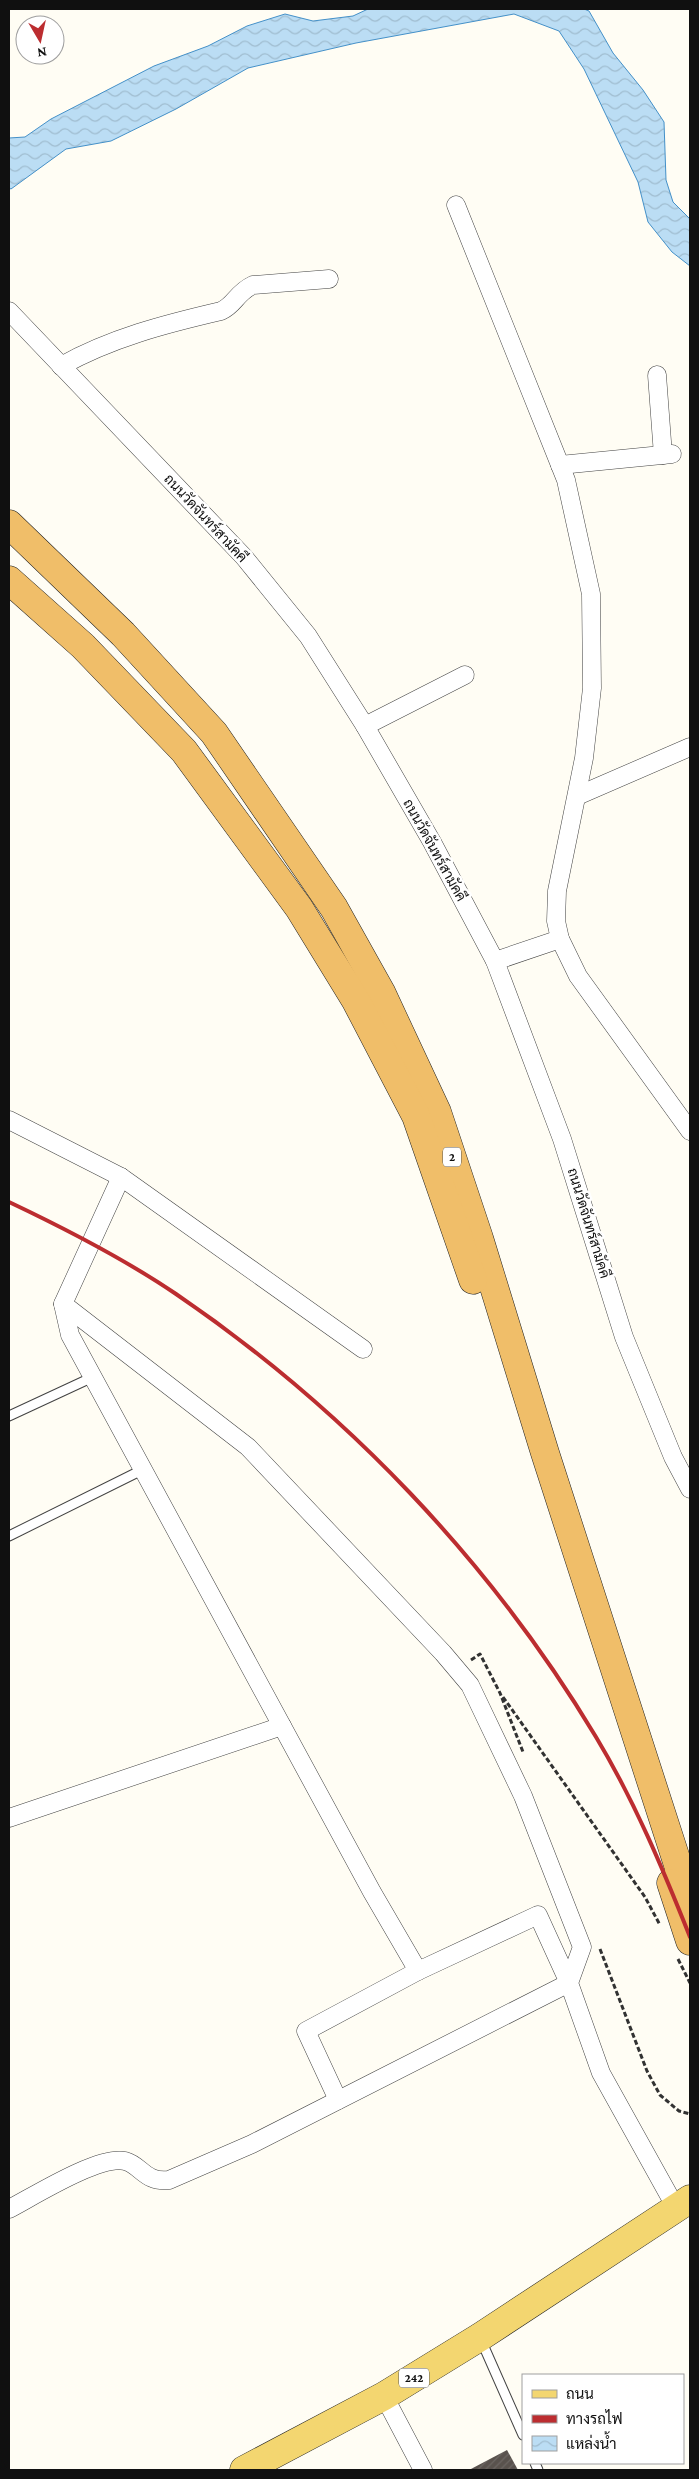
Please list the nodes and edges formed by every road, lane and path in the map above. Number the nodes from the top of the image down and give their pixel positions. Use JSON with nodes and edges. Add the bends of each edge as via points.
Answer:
{"nodes":[{"id":1,"x":456,"y":205,"type":"dead end"},
{"id":2,"x":329,"y":278,"type":"dead end"},
{"id":3,"x":9,"y":311,"type":"edge"},
{"id":4,"x":61,"y":366,"type":"junction"},
{"id":5,"x":657,"y":375,"type":"dead end"},
{"id":6,"x":560,"y":465,"type":"junction"},
{"id":7,"x":9,"y":524,"type":"edge"},
{"id":8,"x":9,"y":580,"type":"edge"},
{"id":9,"x":465,"y":676,"type":"dead end"},
{"id":10,"x":365,"y":726,"type":"junction"},
{"id":11,"x":690,"y":747,"type":"edge"},
{"id":12,"x":577,"y":796,"type":"junction"},
{"id":13,"x":560,"y":939,"type":"junction"},
{"id":14,"x":495,"y":961,"type":"junction"},
{"id":15,"x":9,"y":1120,"type":"edge"},
{"id":16,"x":690,"y":1130,"type":"edge"},
{"id":17,"x":121,"y":1177,"type":"junction"},
{"id":18,"x":63,"y":1304,"type":"junction"},
{"id":19,"x":363,"y":1349,"type":"dead end"},
{"id":20,"x":93,"y":1377,"type":"junction"},
{"id":21,"x":9,"y":1416,"type":"edge"},
{"id":22,"x":144,"y":1469,"type":"junction"},
{"id":23,"x":690,"y":1489,"type":"edge"},
{"id":24,"x":9,"y":1536,"type":"edge"},
{"id":25,"x":457,"y":1670,"type":"junction"},
{"id":26,"x":282,"y":1726,"type":"junction"},
{"id":27,"x":9,"y":1818,"type":"edge"},
{"id":28,"x":690,"y":1902,"type":"edge"},
{"id":29,"x":663,"y":1931,"type":"dead end"},
{"id":30,"x":684,"y":1949,"type":"edge"},
{"id":31,"x":418,"y":1971,"type":"junction"},
{"id":32,"x":569,"y":1983,"type":"junction"},
{"id":33,"x":690,"y":1983,"type":"edge"},
{"id":34,"x":338,"y":2100,"type":"junction"},
{"id":35,"x":683,"y":2203,"type":"edge"},
{"id":36,"x":9,"y":2209,"type":"edge"},
{"id":37,"x":480,"y":2337,"type":"junction"},
{"id":38,"x":384,"y":2396,"type":"junction"},
{"id":39,"x":522,"y":2433,"type":"edge"},
{"id":40,"x":244,"y":2470,"type":"edge"},
{"id":41,"x":423,"y":2470,"type":"edge"}],
"edges":[{"from":1,"to":6,"type":"street"},
{"from":2,"to":4,"type":"street","via":[[253,285],[242,290],[229,307],[221,311],[138,332],[104,344]]},
{"from":3,"to":4,"type":"street","name":"ถนนวัดจันทร์สามัคคี"},
{"from":4,"to":10,"type":"street","name":"ถนนวัดจันทร์สามัคคี","via":[[244,557],[308,636]]},
{"from":5,"to":6,"type":"street","via":[[668,455]]},
{"from":6,"to":12,"type":"street","via":[[590,594],[592,688]]},
{"from":7,"to":28,"type":"highway","number":"2","via":[[123,634],[214,733],[334,908],[381,992],[437,1112]]},
{"from":8,"to":30,"type":"highway","number":"2","via":[[83,646],[184,751],[299,908],[356,1001],[416,1116],[532,1449]]},
{"from":9,"to":10,"type":"street"},
{"from":10,"to":14,"type":"street","name":"ถนนวัดจันทร์สามัคคี"},
{"from":11,"to":12,"type":"street"},
{"from":12,"to":13,"type":"street","via":[[557,891],[556,920]]},
{"from":13,"to":14,"type":"street"},
{"from":13,"to":16,"type":"street","via":[[578,976]]},
{"from":14,"to":23,"type":"street","name":"ถนนวัดจันทร์สามัคคี","via":[[562,1139],[624,1337]]},
{"from":15,"to":17,"type":"street"},
{"from":17,"to":18,"type":"street"},
{"from":17,"to":19,"type":"street"},
{"from":18,"to":20,"type":"street","via":[[70,1335]]},
{"from":18,"to":25,"type":"street","via":[[248,1447]]},
{"from":20,"to":21,"type":"lane"},
{"from":20,"to":22,"type":"street"},
{"from":22,"to":24,"type":"lane"},
{"from":22,"to":26,"type":"street"},
{"from":25,"to":29,"type":"path","via":[[480,1654],[500,1692],[645,1897]]},
{"from":25,"to":32,"type":"street","via":[[470,1685],[523,1796],[582,1947]]},
{"from":26,"to":27,"type":"street"},
{"from":26,"to":31,"type":"street"},
{"from":30,"to":33,"type":"path"},
{"from":31,"to":32,"type":"street","via":[[538,1915]]},
{"from":31,"to":34,"type":"street","via":[[306,2031]]},
{"from":32,"to":34,"type":"street"},
{"from":32,"to":35,"type":"street","via":[[601,2073]]},
{"from":34,"to":36,"type":"street","via":[[252,2144],[169,2180],[150,2177],[127,2161],[100,2162]]},
{"from":35,"to":37,"type":"main road","number":"242"},
{"from":37,"to":38,"type":"main road","number":"242"},
{"from":37,"to":39,"type":"lane"},
{"from":38,"to":40,"type":"main road","number":"242"},
{"from":38,"to":41,"type":"street"}]}
